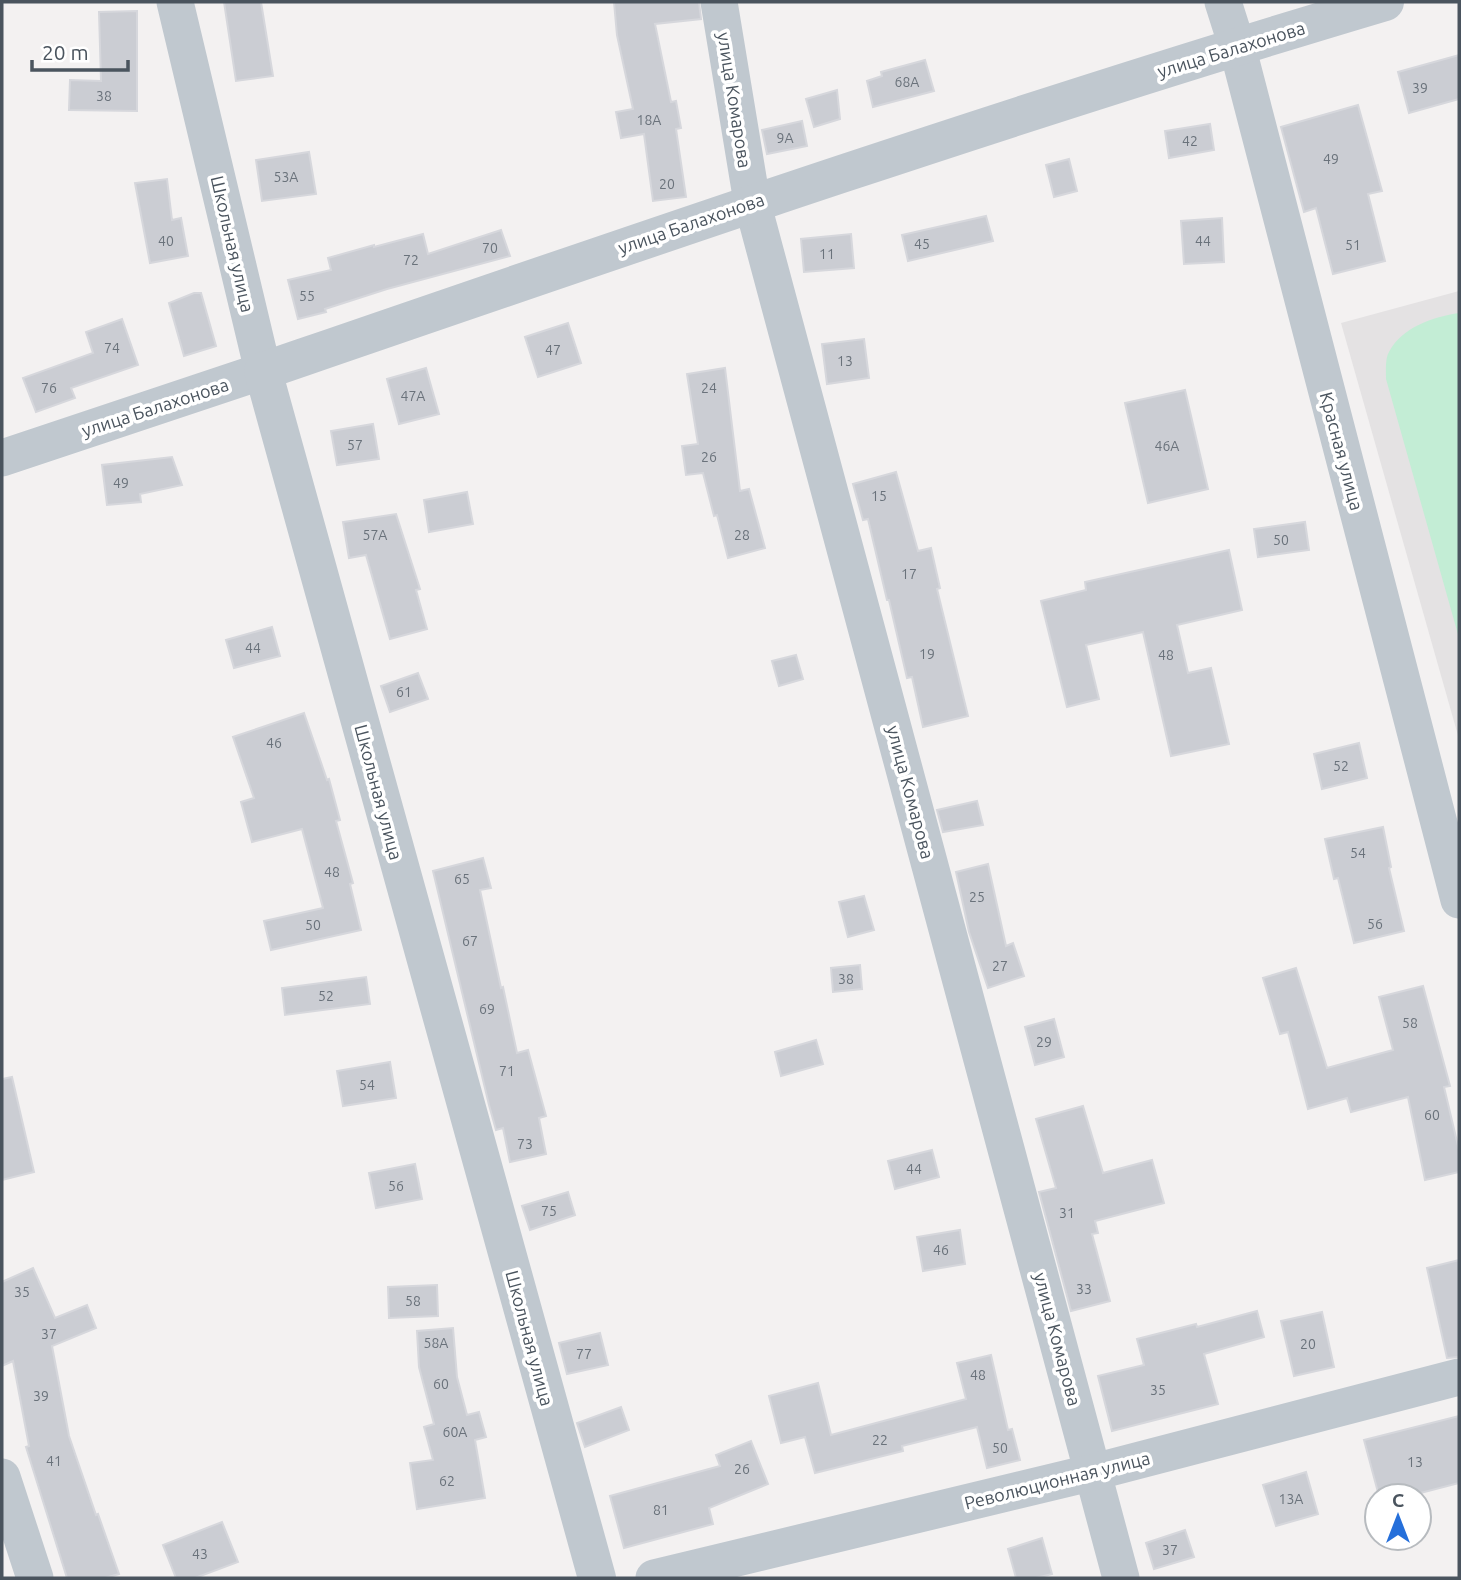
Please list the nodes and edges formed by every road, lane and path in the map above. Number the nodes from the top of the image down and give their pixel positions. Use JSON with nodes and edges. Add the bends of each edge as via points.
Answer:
{"nodes":[{"id":1,"x":176,"y":2,"type":"edge"},
{"id":2,"x":719,"y":2,"type":"edge"},
{"id":3,"x":1223,"y":2,"type":"edge"},
{"id":4,"x":1385,"y":2,"type":"edge"},
{"id":5,"x":1237,"y":46,"type":"junction"},
{"id":6,"x":752,"y":202,"type":"junction"},
{"id":7,"x":263,"y":371,"type":"junction"},
{"id":8,"x":2,"y":458,"type":"edge"},
{"id":9,"x":1459,"y":900,"type":"edge"},
{"id":10,"x":1459,"y":1377,"type":"edge"},
{"id":11,"x":1094,"y":1472,"type":"junction"},
{"id":12,"x":2,"y":1477,"type":"edge"},
{"id":13,"x":35,"y":1578,"type":"edge"},
{"id":14,"x":597,"y":1578,"type":"edge"},
{"id":15,"x":654,"y":1578,"type":"edge"},
{"id":16,"x":1121,"y":1578,"type":"edge"}],
"edges":[{"from":1,"to":7,"type":"street","name":"Школьная улица"},
{"from":2,"to":6,"type":"street","name":"улица Комарова"},
{"from":3,"to":5,"type":"street","name":"Красная улица"},
{"from":4,"to":5,"type":"street","name":"улица Балахонова"},
{"from":5,"to":6,"type":"street","name":"улица Балахонова"},
{"from":5,"to":9,"type":"street","name":"Красная улица"},
{"from":6,"to":7,"type":"street","name":"улица Балахонова"},
{"from":6,"to":11,"type":"street","name":"улица Комарова"},
{"from":7,"to":8,"type":"street","name":"улица Балахонова"},
{"from":7,"to":14,"type":"street","name":"Школьная улица"},
{"from":10,"to":11,"type":"street","name":"Революционная улица"},
{"from":11,"to":15,"type":"street","name":"Революционная улица"},
{"from":11,"to":16,"type":"street","name":"улица Комарова"},
{"from":12,"to":13,"type":"street"}]}
